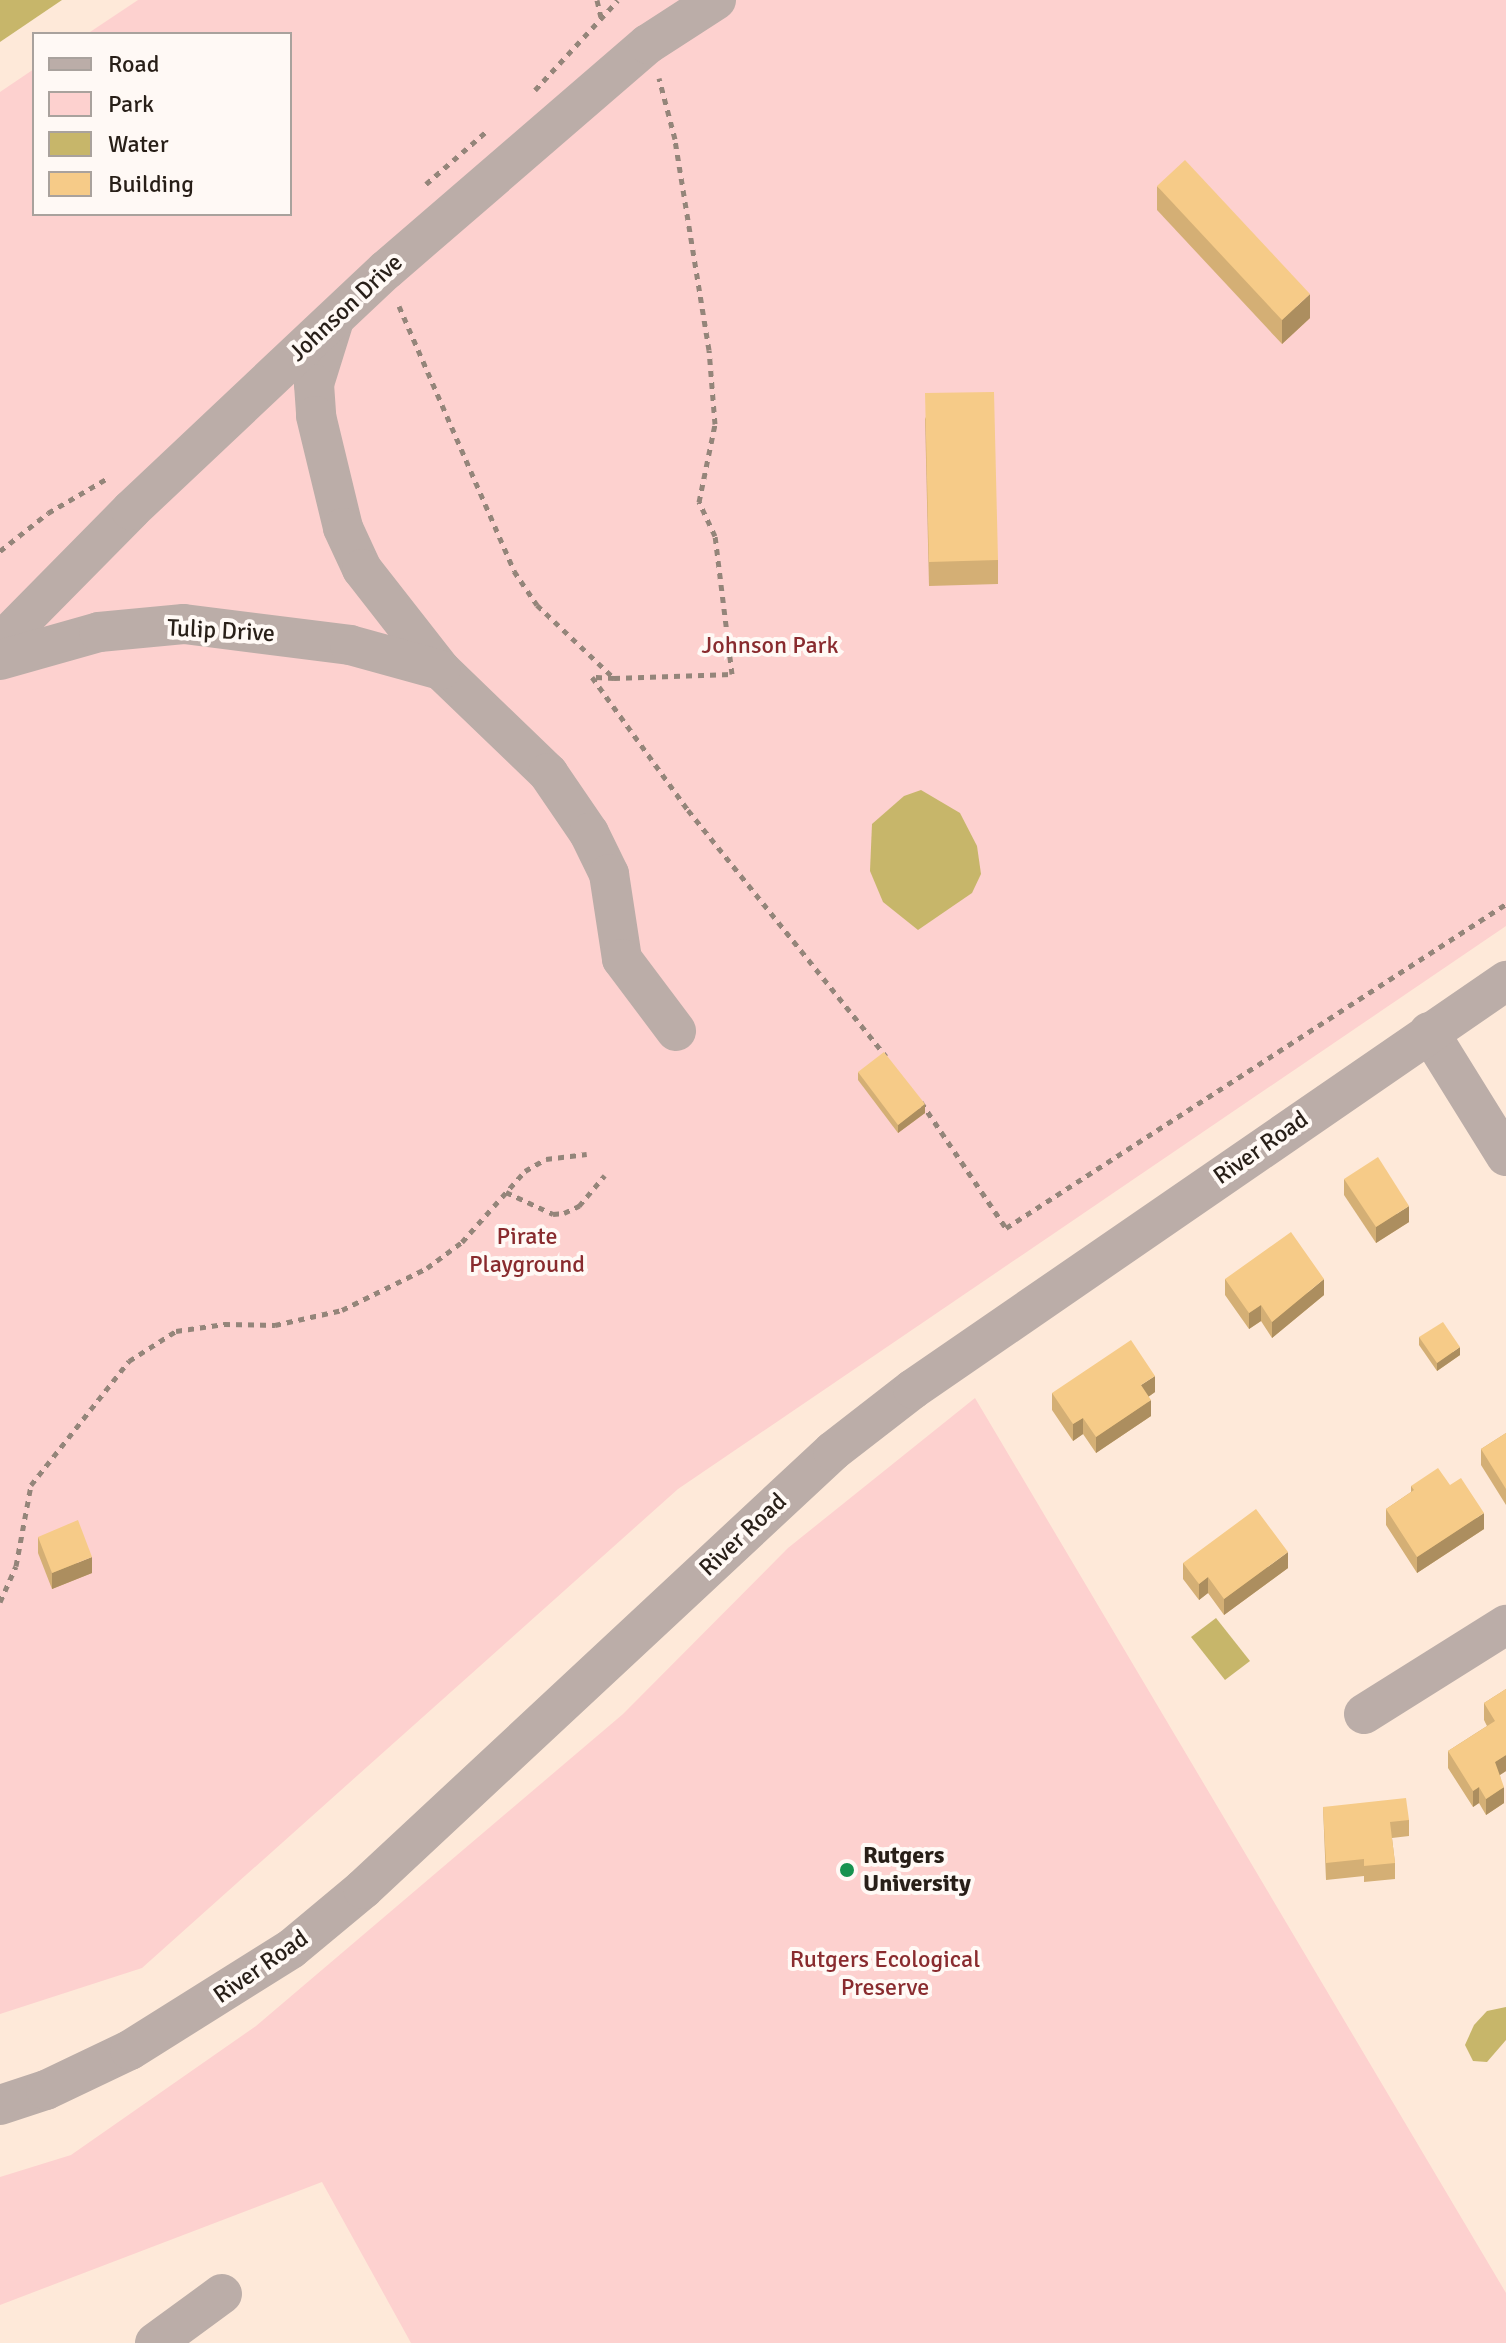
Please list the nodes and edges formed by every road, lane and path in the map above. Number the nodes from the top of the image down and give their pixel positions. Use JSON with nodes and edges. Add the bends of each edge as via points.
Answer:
{"nodes":[{"id":1,"x":597,"y":0,"type":"edge"},
{"id":2,"x":716,"y":0,"type":"edge"},
{"id":3,"x":601,"y":17,"type":"dead end"},
{"id":4,"x":658,"y":74,"type":"dead end"},
{"id":5,"x":386,"y":270,"type":"junction"},
{"id":6,"x":334,"y":319,"type":"junction"},
{"id":7,"x":0,"y":643,"type":"edge"},
{"id":8,"x":0,"y":660,"type":"edge"},
{"id":9,"x":441,"y":670,"type":"junction"},
{"id":10,"x":614,"y":678,"type":"junction"},
{"id":11,"x":1506,"y":904,"type":"edge"},
{"id":12,"x":1506,"y":981,"type":"edge"},
{"id":13,"x":676,"y":1031,"type":"dead end"},
{"id":14,"x":1429,"y":1032,"type":"junction"},
{"id":15,"x":895,"y":1068,"type":"edge"},
{"id":16,"x":913,"y":1092,"type":"edge"},
{"id":17,"x":587,"y":1154,"type":"dead end"},
{"id":18,"x":1506,"y":1156,"type":"edge"},
{"id":19,"x":605,"y":1175,"type":"dead end"},
{"id":20,"x":506,"y":1192,"type":"junction"},
{"id":21,"x":0,"y":1602,"type":"edge"},
{"id":22,"x":1506,"y":1625,"type":"edge"},
{"id":23,"x":1364,"y":1714,"type":"dead end"},
{"id":24,"x":0,"y":2105,"type":"edge"},
{"id":25,"x":222,"y":2294,"type":"dead end"},
{"id":26,"x":155,"y":2343,"type":"edge"}],
"edges":[{"from":1,"to":3,"type":"path"},
{"from":2,"to":5,"type":"street","name":"Johnson Drive","via":[[648,44]]},
{"from":4,"to":10,"type":"path","via":[[675,139],[709,350],[715,424],[699,502],[715,536],[732,674]]},
{"from":5,"to":6,"type":"street","name":"Johnson Drive"},
{"from":5,"to":10,"type":"path","via":[[514,571],[537,605]]},
{"from":6,"to":7,"type":"street","name":"Johnson Drive","via":[[131,510]]},
{"from":6,"to":9,"type":"street","name":"Tulip Drive","via":[[314,384],[321,444],[343,528],[385,603]]},
{"from":8,"to":9,"type":"street","name":"Tulip Drive","via":[[99,632],[184,624],[350,645]]},
{"from":9,"to":13,"type":"street","name":"Tulip Drive","via":[[548,773],[589,833],[609,874],[622,959]]},
{"from":10,"to":15,"type":"path","via":[[592,677],[688,810]]},
{"from":11,"to":16,"type":"path","via":[[1006,1228]]},
{"from":12,"to":14,"type":"street","name":"River Road"},
{"from":14,"to":18,"type":"street"},
{"from":14,"to":24,"type":"street","name":"River Road","via":[[913,1389],[833,1451],[363,1889],[291,1949],[130,2050],[46,2090]]},
{"from":17,"to":20,"type":"path","via":[[546,1159]]},
{"from":19,"to":20,"type":"path","via":[[579,1206],[564,1213],[553,1214]]},
{"from":20,"to":21,"type":"path","via":[[462,1242],[427,1268],[342,1310],[275,1325],[224,1324],[176,1331],[129,1361],[31,1485],[16,1566]]},
{"from":22,"to":23,"type":"street"},
{"from":25,"to":26,"type":"street"}]}
